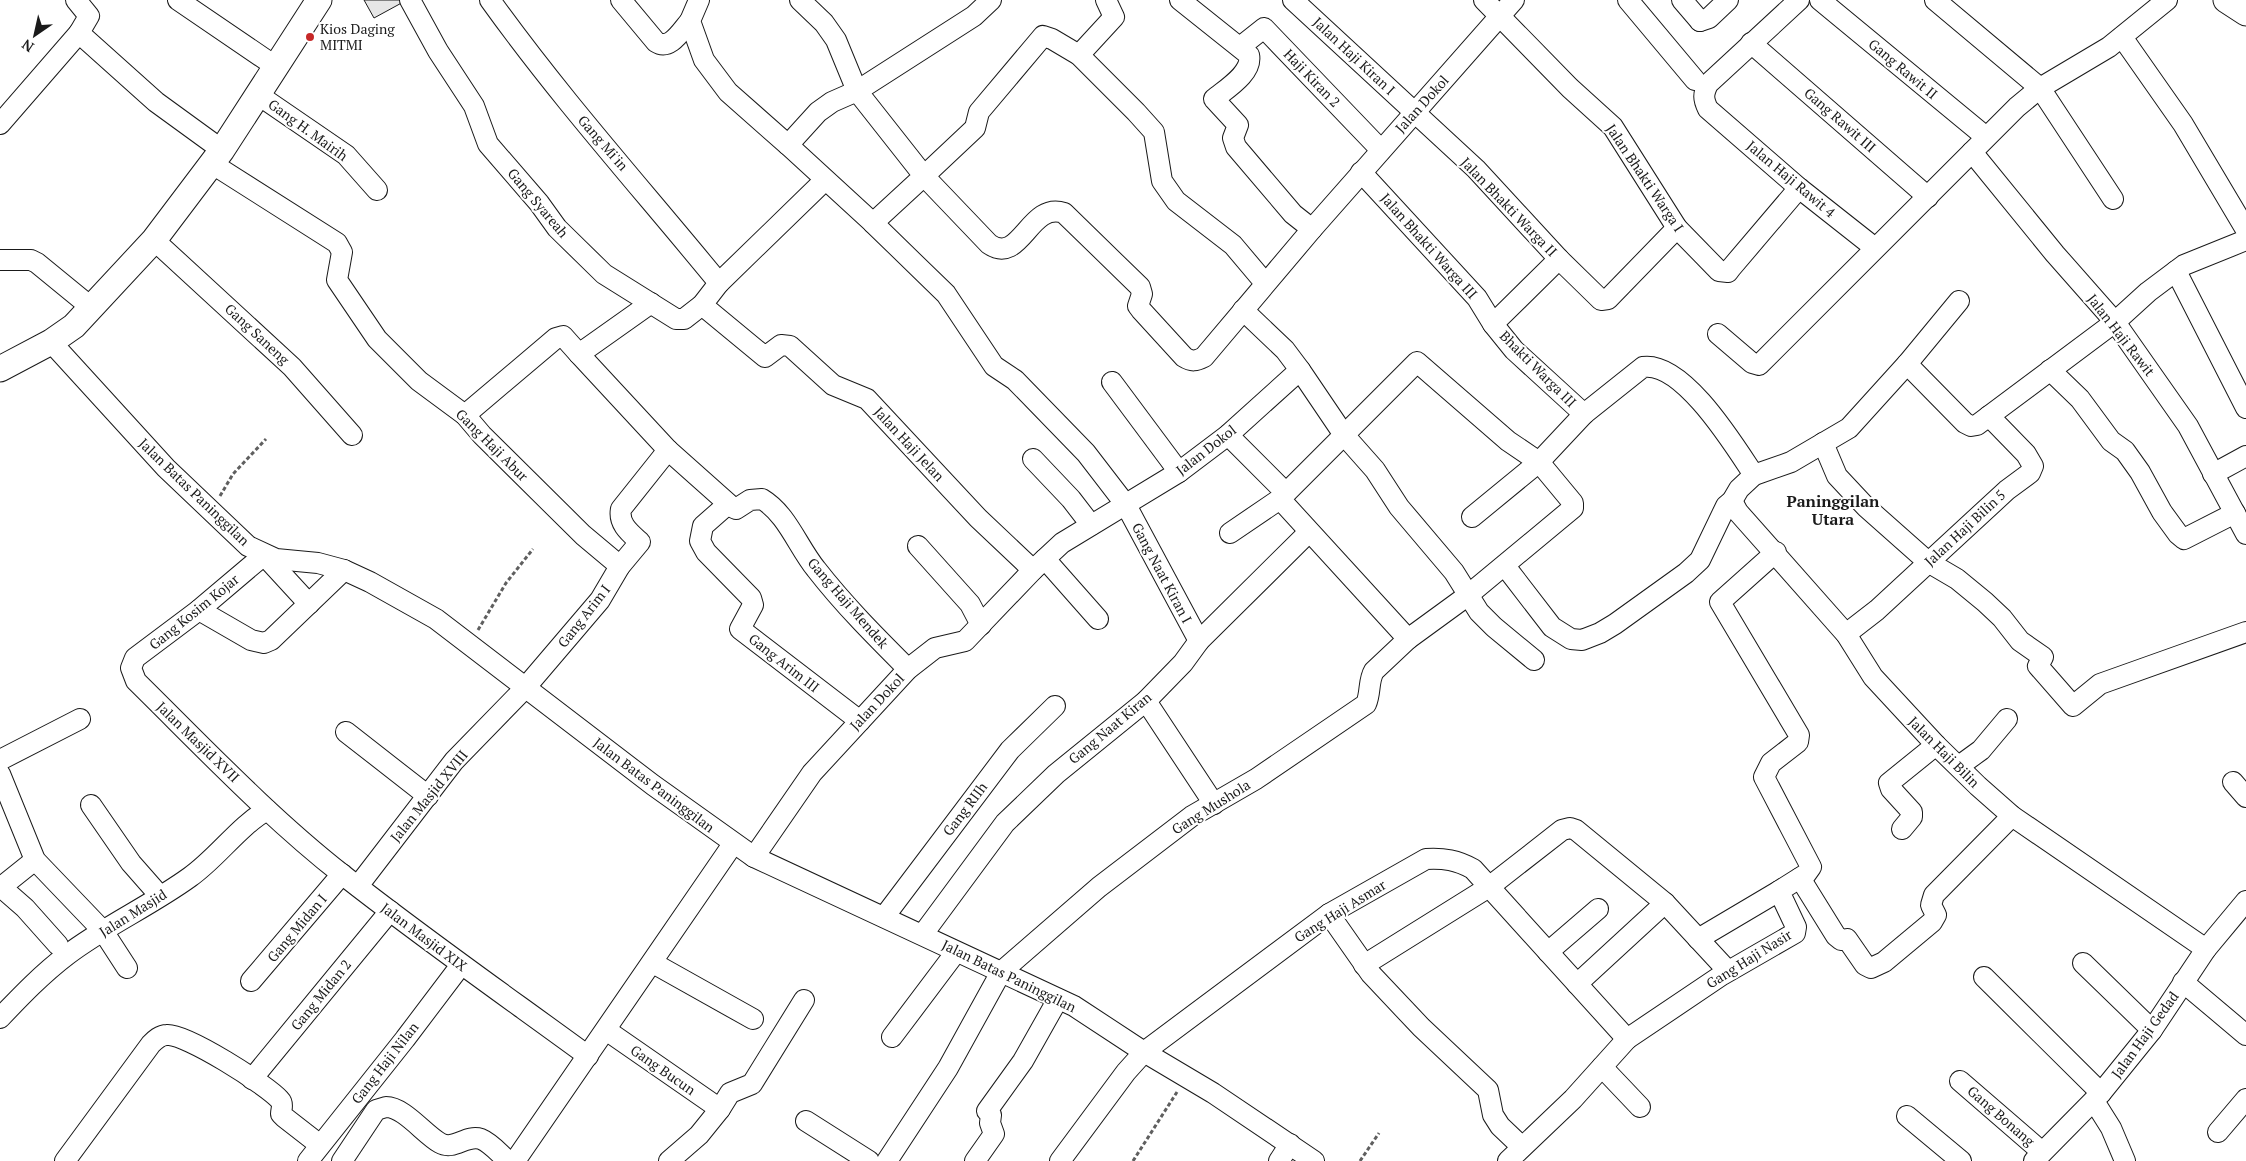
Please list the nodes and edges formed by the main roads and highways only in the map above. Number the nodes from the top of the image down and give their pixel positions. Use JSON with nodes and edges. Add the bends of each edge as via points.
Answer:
{"nodes":[{"id":1,"x":319,"y":0,"type":"edge"},
{"id":2,"x":0,"y":369,"type":"edge"}],
"edges":[{"from":1,"to":2,"type":"main road","via":[[216,157],[154,240],[74,326]]}]}
